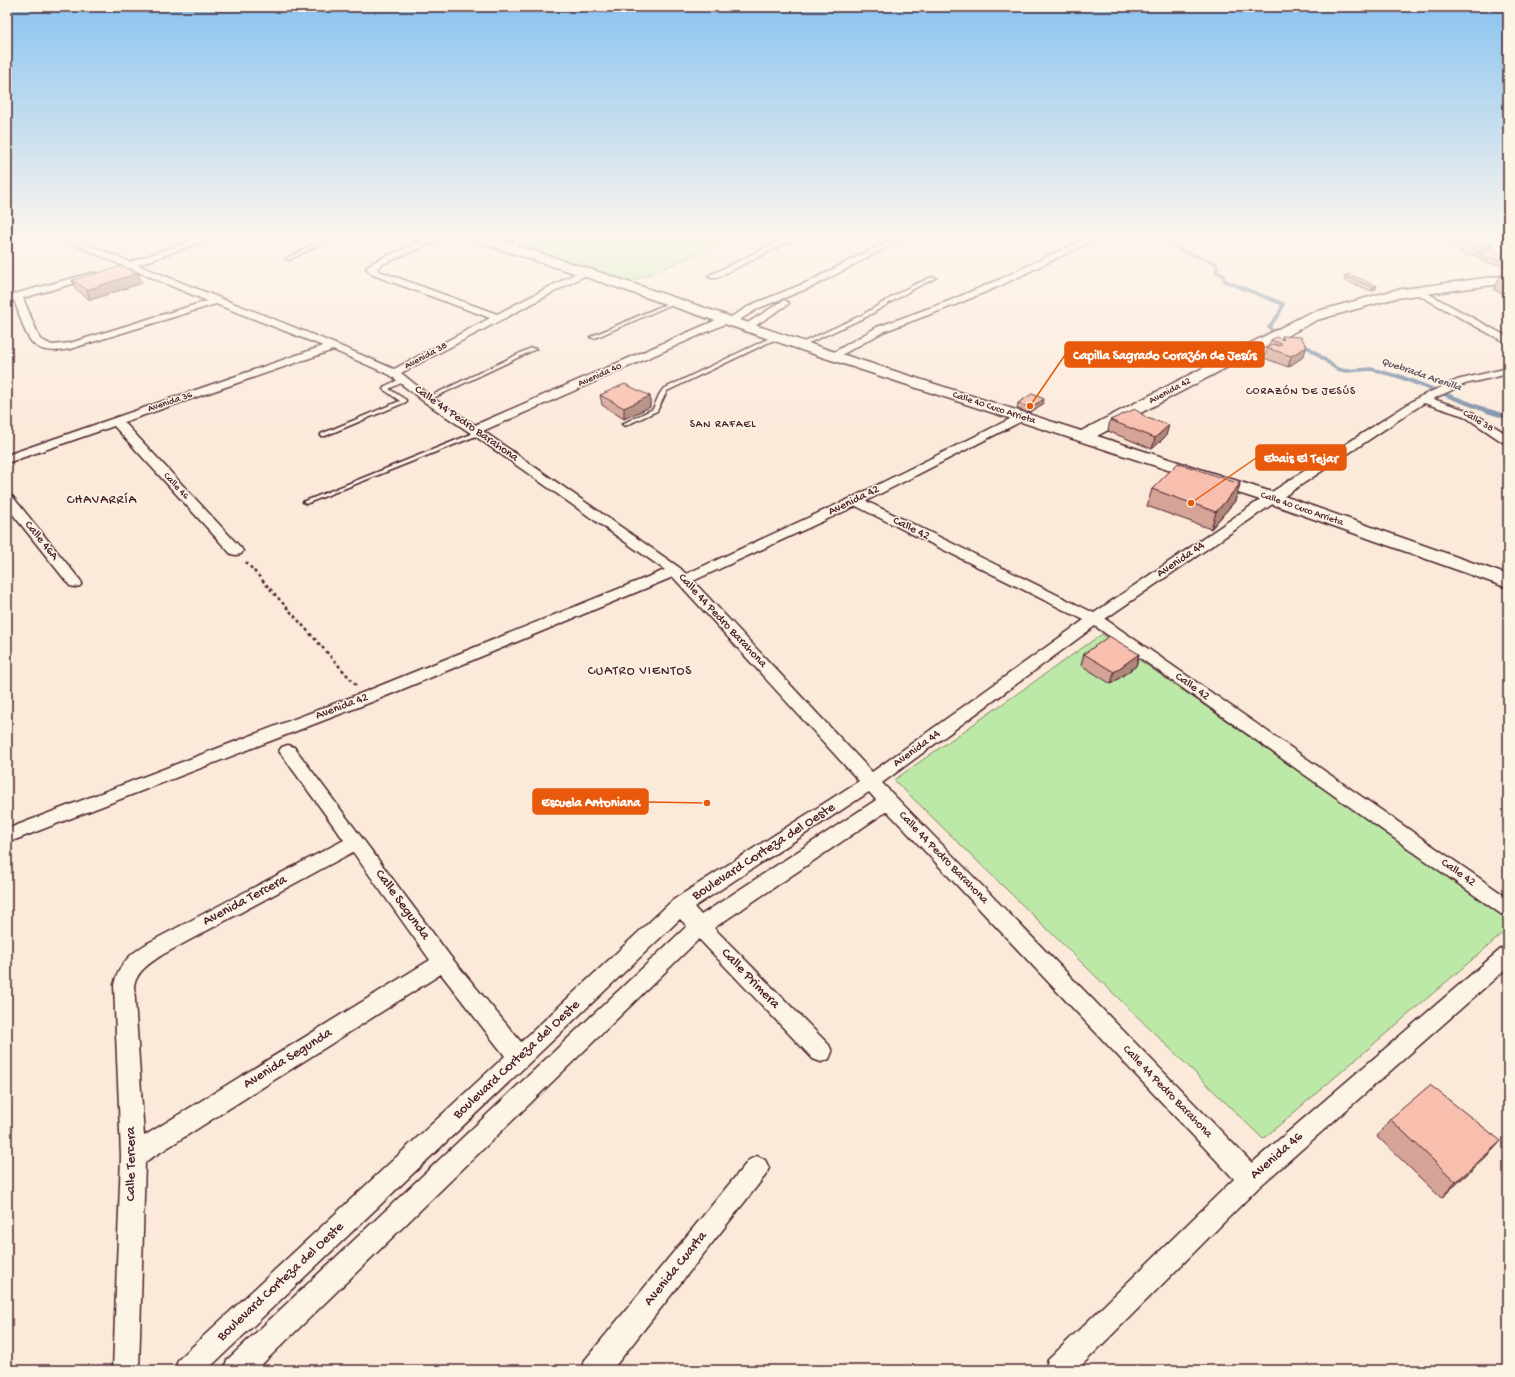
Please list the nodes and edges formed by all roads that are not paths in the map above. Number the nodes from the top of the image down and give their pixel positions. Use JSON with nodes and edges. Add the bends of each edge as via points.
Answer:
{"nodes":[{"id":1,"x":15,"y":302,"type":"edge"},
{"id":2,"x":209,"y":302,"type":"edge"},
{"id":3,"x":222,"y":302,"type":"edge"},
{"id":4,"x":455,"y":302,"type":"edge"},
{"id":5,"x":528,"y":302,"type":"edge"},
{"id":6,"x":675,"y":302,"type":"joint"},
{"id":7,"x":766,"y":302,"type":"edge"},
{"id":8,"x":784,"y":302,"type":"edge"},
{"id":9,"x":887,"y":302,"type":"edge"},
{"id":10,"x":954,"y":302,"type":"edge"},
{"id":11,"x":1365,"y":302,"type":"edge"},
{"id":12,"x":1438,"y":302,"type":"edge"},
{"id":13,"x":498,"y":318,"type":"junction"},
{"id":14,"x":727,"y":321,"type":"junction"},
{"id":15,"x":746,"y":327,"type":"junction"},
{"id":16,"x":593,"y":337,"type":"dead end"},
{"id":17,"x":776,"y":337,"type":"junction"},
{"id":18,"x":1508,"y":341,"type":"edge"},
{"id":19,"x":800,"y":345,"type":"junction"},
{"id":20,"x":333,"y":346,"type":"junction"},
{"id":21,"x":532,"y":349,"type":"dead end"},
{"id":22,"x":832,"y":356,"type":"junction"},
{"id":23,"x":1508,"y":371,"type":"edge"},
{"id":24,"x":398,"y":377,"type":"junction"},
{"id":25,"x":427,"y":399,"type":"junction"},
{"id":26,"x":1423,"y":399,"type":"junction"},
{"id":27,"x":1022,"y":417,"type":"junction"},
{"id":28,"x":116,"y":421,"type":"junction"},
{"id":29,"x":625,"y":424,"type":"dead end"},
{"id":30,"x":477,"y":431,"type":"junction"},
{"id":31,"x":323,"y":435,"type":"dead end"},
{"id":32,"x":1084,"y":436,"type":"junction"},
{"id":33,"x":1508,"y":440,"type":"edge"},
{"id":34,"x":7,"y":459,"type":"edge"},
{"id":35,"x":1272,"y":498,"type":"junction"},
{"id":36,"x":7,"y":499,"type":"edge"},
{"id":37,"x":856,"y":501,"type":"junction"},
{"id":38,"x":306,"y":502,"type":"dead end"},
{"id":39,"x":236,"y":551,"type":"road end"},
{"id":40,"x":679,"y":575,"type":"junction"},
{"id":41,"x":1508,"y":582,"type":"edge"},
{"id":42,"x":75,"y":584,"type":"dead end"},
{"id":43,"x":1095,"y":619,"type":"junction"},
{"id":44,"x":288,"y":751,"type":"dead end"},
{"id":45,"x":871,"y":782,"type":"junction"},
{"id":46,"x":888,"y":801,"type":"junction"},
{"id":47,"x":7,"y":836,"type":"edge"},
{"id":48,"x":356,"y":842,"type":"junction"},
{"id":49,"x":680,"y":906,"type":"junction"},
{"id":50,"x":1508,"y":908,"type":"edge"},
{"id":51,"x":699,"y":927,"type":"junction"},
{"id":52,"x":1508,"y":955,"type":"edge"},
{"id":53,"x":136,"y":962,"type":"joint"},
{"id":54,"x":442,"y":962,"type":"junction"},
{"id":55,"x":821,"y":1052,"type":"dead end"},
{"id":56,"x":520,"y":1057,"type":"junction"},
{"id":57,"x":133,"y":1156,"type":"junction"},
{"id":58,"x":757,"y":1168,"type":"dead end"},
{"id":59,"x":1251,"y":1179,"type":"junction"},
{"id":60,"x":126,"y":1370,"type":"edge"},
{"id":61,"x":188,"y":1370,"type":"edge"},
{"id":62,"x":237,"y":1370,"type":"edge"},
{"id":63,"x":595,"y":1370,"type":"edge"},
{"id":64,"x":1058,"y":1370,"type":"edge"}],
"edges":[{"from":1,"to":2,"type":"street","via":[[35,341],[40,346],[50,348],[63,348],[82,343]]},
{"from":3,"to":20,"type":"street","name":"Calle 44 Pedro Barahona"},
{"from":4,"to":13,"type":"street"},
{"from":5,"to":13,"type":"street","name":"Avenida 38"},
{"from":6,"to":14,"type":"main road","name":"Calle 40 Cuco Arrieta"},
{"from":6,"to":16,"type":"lane"},
{"from":7,"to":14,"type":"street","name":"Avenida 40"},
{"from":8,"to":15,"type":"street"},
{"from":9,"to":19,"type":"lane","via":[[864,316]]},
{"from":10,"to":22,"type":"street","via":[[881,329]]},
{"from":11,"to":32,"type":"main road","name":"Avenida 42","via":[[1312,317]]},
{"from":12,"to":18,"type":"street"},
{"from":13,"to":24,"type":"street","name":"Avenida 38"},
{"from":14,"to":15,"type":"main road","name":"Calle 40 Cuco Arrieta"},
{"from":14,"to":30,"type":"street","name":"Avenida 40"},
{"from":15,"to":17,"type":"main road","name":"Calle 40 Cuco Arrieta"},
{"from":17,"to":19,"type":"main road","name":"Calle 40 Cuco Arrieta"},
{"from":17,"to":29,"type":"lane","via":[[665,390],[660,395],[655,410]]},
{"from":19,"to":22,"type":"main road","name":"Calle 40 Cuco Arrieta"},
{"from":20,"to":24,"type":"street","name":"Calle 44 Pedro Barahona"},
{"from":20,"to":28,"type":"street","name":"Avenida 36"},
{"from":21,"to":25,"type":"lane"},
{"from":22,"to":27,"type":"main road","name":"Calle 40 Cuco Arrieta"},
{"from":23,"to":26,"type":"street","name":"Avenida 44","via":[[1461,382]]},
{"from":24,"to":25,"type":"street","name":"Calle 44 Pedro Barahona"},
{"from":24,"to":31,"type":"lane","via":[[386,389],[404,401]]},
{"from":25,"to":30,"type":"street","name":"Calle 44 Pedro Barahona"},
{"from":26,"to":33,"type":"street","name":"Calle 38","via":[[1468,414]]},
{"from":26,"to":35,"type":"street","name":"Avenida 44"},
{"from":27,"to":32,"type":"main road","name":"Calle 40 Cuco Arrieta"},
{"from":27,"to":37,"type":"street","name":"Avenida 42"},
{"from":28,"to":34,"type":"street","name":"Avenida 36"},
{"from":28,"to":39,"type":"street","name":"Calle 46"},
{"from":30,"to":38,"type":"lane"},
{"from":30,"to":40,"type":"street","name":"Calle 44 Pedro Barahona"},
{"from":32,"to":35,"type":"main road","name":"Calle 40 Cuco Arrieta"},
{"from":35,"to":41,"type":"main road","name":"Calle 40 Cuco Arrieta"},
{"from":35,"to":43,"type":"street","name":"Avenida 44"},
{"from":36,"to":42,"type":"street","name":"Calle 46A"},
{"from":37,"to":40,"type":"street","name":"Avenida 42"},
{"from":37,"to":43,"type":"street","name":"Calle 42"},
{"from":40,"to":45,"type":"street","name":"Calle 44 Pedro Barahona"},
{"from":40,"to":47,"type":"street","name":"Avenida 42","via":[[368,698]]},
{"from":43,"to":45,"type":"street","name":"Avenida 44"},
{"from":43,"to":50,"type":"street","name":"Calle 42"},
{"from":44,"to":48,"type":"street","name":"Calle Segunda"},
{"from":45,"to":46,"type":"street","name":"Calle 44 Pedro Barahona"},
{"from":45,"to":49,"type":"street","name":"Boulevard Corteza del Oeste"},
{"from":46,"to":51,"type":"street","name":"Boulevard Corteza del Oeste"},
{"from":46,"to":59,"type":"street","name":"Calle 44 Pedro Barahona"},
{"from":48,"to":53,"type":"street","name":"Avenida Tercera","via":[[154,949]]},
{"from":48,"to":54,"type":"street","name":"Calle Segunda"},
{"from":49,"to":51,"type":"street","name":"Calle Primera"},
{"from":49,"to":56,"type":"street","name":"Boulevard Corteza del Oeste"},
{"from":51,"to":55,"type":"street","name":"Calle Primera"},
{"from":51,"to":62,"type":"street","name":"Boulevard Corteza del Oeste"},
{"from":52,"to":59,"type":"street","name":"Avenida 46"},
{"from":53,"to":57,"type":"street","name":"Calle Tercera","via":[[126,975],[124,985]]},
{"from":54,"to":56,"type":"street","name":"Calle Segunda"},
{"from":54,"to":57,"type":"street","name":"Avenida Segunda"},
{"from":56,"to":61,"type":"street","name":"Boulevard Corteza del Oeste"},
{"from":57,"to":60,"type":"street","name":"Calle Tercera"},
{"from":58,"to":63,"type":"street","name":"Avenida Cuarta"},
{"from":59,"to":64,"type":"street","name":"Avenida 46"}]}
